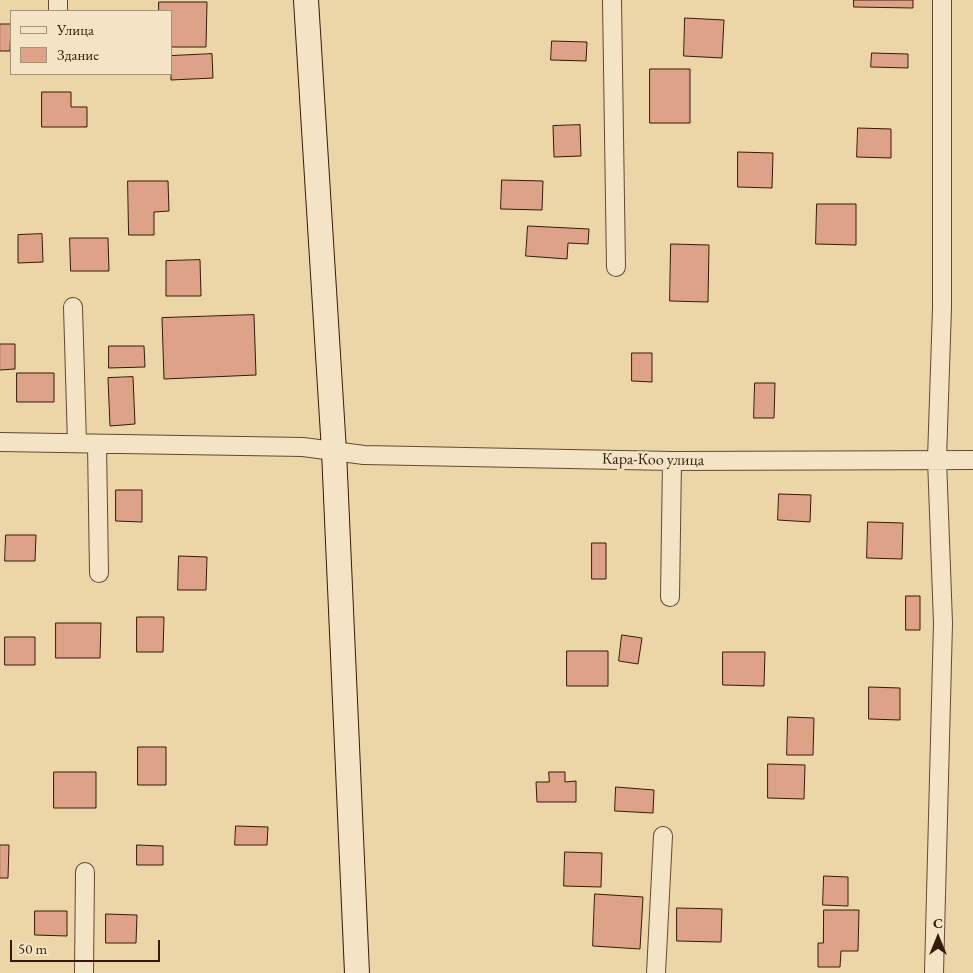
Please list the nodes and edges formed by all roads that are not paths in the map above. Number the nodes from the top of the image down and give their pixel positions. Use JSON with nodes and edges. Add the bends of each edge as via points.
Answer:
{"nodes":[{"id":1,"x":306,"y":0,"type":"edge"},
{"id":2,"x":612,"y":0,"type":"edge"},
{"id":3,"x":942,"y":0,"type":"edge"},
{"id":4,"x":616,"y":267,"type":"dead end"},
{"id":5,"x":73,"y":307,"type":"dead end"},
{"id":6,"x":0,"y":442,"type":"edge"},
{"id":7,"x":77,"y":443,"type":"junction"},
{"id":8,"x":97,"y":444,"type":"junction"},
{"id":9,"x":334,"y":451,"type":"junction"},
{"id":10,"x":937,"y":460,"type":"junction"},
{"id":11,"x":973,"y":460,"type":"edge"},
{"id":12,"x":672,"y":461,"type":"junction"},
{"id":13,"x":99,"y":573,"type":"dead end"},
{"id":14,"x":670,"y":597,"type":"dead end"},
{"id":15,"x":663,"y":836,"type":"dead end"},
{"id":16,"x":85,"y":872,"type":"dead end"},
{"id":17,"x":84,"y":973,"type":"edge"},
{"id":18,"x":357,"y":973,"type":"edge"},
{"id":19,"x":656,"y":973,"type":"edge"},
{"id":20,"x":934,"y":973,"type":"edge"}],
"edges":[{"from":1,"to":9,"type":"street"},
{"from":2,"to":4,"type":"street"},
{"from":3,"to":10,"type":"street","via":[[942,308]]},
{"from":5,"to":7,"type":"street"},
{"from":6,"to":7,"type":"street","name":"Кара-Коо улица"},
{"from":7,"to":8,"type":"street","name":"Кара-Коо улица"},
{"from":8,"to":9,"type":"street","name":"Кара-Коо улица","via":[[303,446]]},
{"from":8,"to":13,"type":"street"},
{"from":9,"to":12,"type":"street","name":"Кара-Коо улица","via":[[364,455]]},
{"from":9,"to":18,"type":"street"},
{"from":10,"to":11,"type":"street","name":"Кара-Коо улица"},
{"from":10,"to":12,"type":"street","name":"Кара-Коо улица"},
{"from":10,"to":20,"type":"street","via":[[943,623]]},
{"from":12,"to":14,"type":"street"},
{"from":15,"to":19,"type":"street"},
{"from":16,"to":17,"type":"street"}]}
